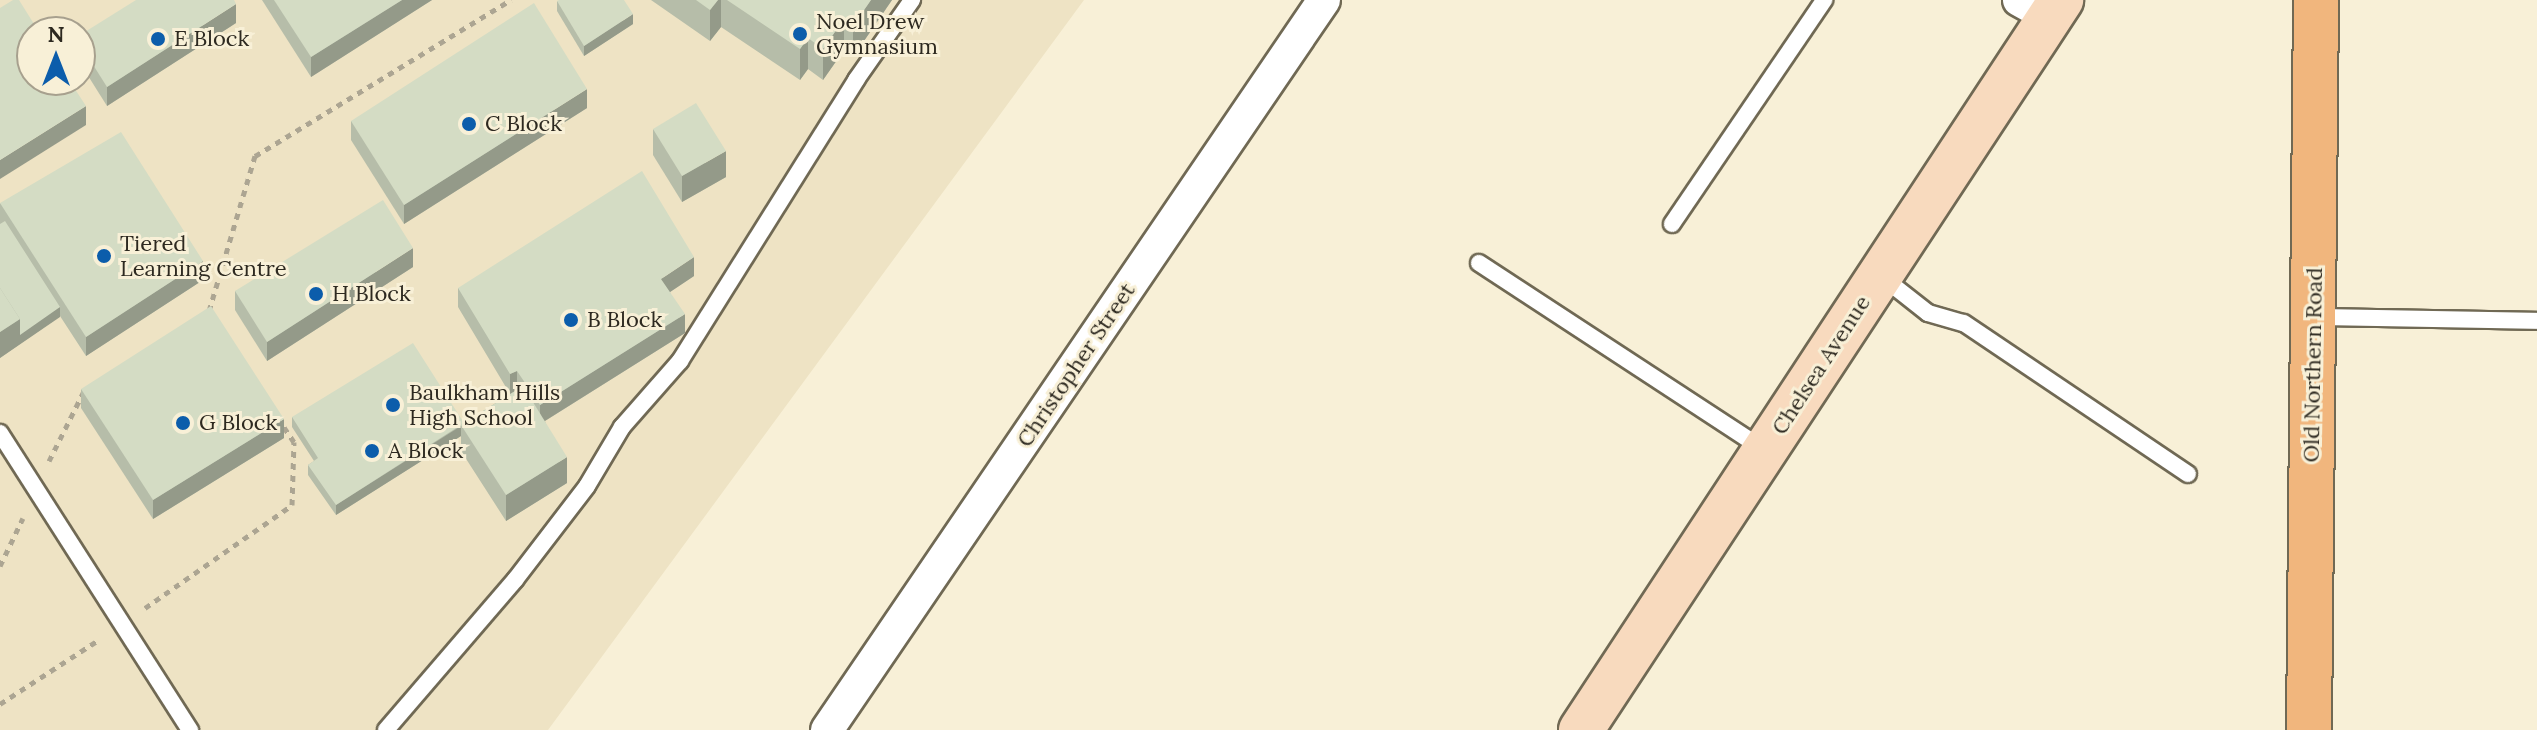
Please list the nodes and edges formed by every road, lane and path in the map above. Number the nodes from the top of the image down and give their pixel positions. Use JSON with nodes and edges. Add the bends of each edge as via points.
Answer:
{"nodes":[{"id":1,"x":511,"y":0,"type":"edge"},
{"id":2,"x":912,"y":0,"type":"edge"},
{"id":3,"x":1324,"y":0,"type":"edge"},
{"id":4,"x":1824,"y":0,"type":"edge"},
{"id":5,"x":2316,"y":0,"type":"edge"},
{"id":6,"x":2043,"y":6,"type":"edge"},
{"id":7,"x":1672,"y":224,"type":"dead end"},
{"id":8,"x":1479,"y":263,"type":"dead end"},
{"id":9,"x":1880,"y":275,"type":"junction"},
{"id":10,"x":212,"y":309,"type":"junction"},
{"id":11,"x":199,"y":317,"type":"edge"},
{"id":12,"x":2313,"y":317,"type":"junction"},
{"id":13,"x":219,"y":321,"type":"edge"},
{"id":14,"x":2537,"y":321,"type":"edge"},
{"id":15,"x":94,"y":383,"type":"edge"},
{"id":16,"x":278,"y":418,"type":"edge"},
{"id":17,"x":0,"y":433,"type":"edge"},
{"id":18,"x":1765,"y":450,"type":"junction"},
{"id":19,"x":2188,"y":474,"type":"dead end"},
{"id":20,"x":36,"y":489,"type":"junction"},
{"id":21,"x":0,"y":566,"type":"edge"},
{"id":22,"x":122,"y":625,"type":"junction"},
{"id":23,"x":0,"y":704,"type":"edge"},
{"id":24,"x":190,"y":730,"type":"edge"},
{"id":25,"x":386,"y":730,"type":"edge"},
{"id":26,"x":827,"y":730,"type":"edge"},
{"id":27,"x":1581,"y":730,"type":"edge"},
{"id":28,"x":2309,"y":730,"type":"edge"}],
"edges":[{"from":1,"to":10,"type":"path","via":[[255,156]]},
{"from":2,"to":25,"type":"lane","via":[[680,361],[622,427],[587,486],[515,580]]},
{"from":3,"to":26,"type":"street","name":"Christopher Street"},
{"from":4,"to":7,"type":"lane"},
{"from":5,"to":12,"type":"main road","name":"Old Northern Road"},
{"from":6,"to":9,"type":"street","name":"Chelsea Avenue"},
{"from":8,"to":18,"type":"lane"},
{"from":9,"to":18,"type":"street","name":"Chelsea Avenue"},
{"from":9,"to":19,"type":"lane","via":[[1928,313],[1964,323]]},
{"from":10,"to":11,"type":"path"},
{"from":10,"to":13,"type":"path"},
{"from":12,"to":14,"type":"lane"},
{"from":12,"to":28,"type":"main road","name":"Old Northern Road"},
{"from":15,"to":20,"type":"path","via":[[81,391]]},
{"from":16,"to":22,"type":"path","via":[[294,442],[292,505]]},
{"from":17,"to":20,"type":"lane"},
{"from":18,"to":27,"type":"street","name":"Chelsea Avenue"},
{"from":20,"to":21,"type":"path"},
{"from":20,"to":22,"type":"lane"},
{"from":22,"to":23,"type":"path"},
{"from":22,"to":24,"type":"lane"}]}
